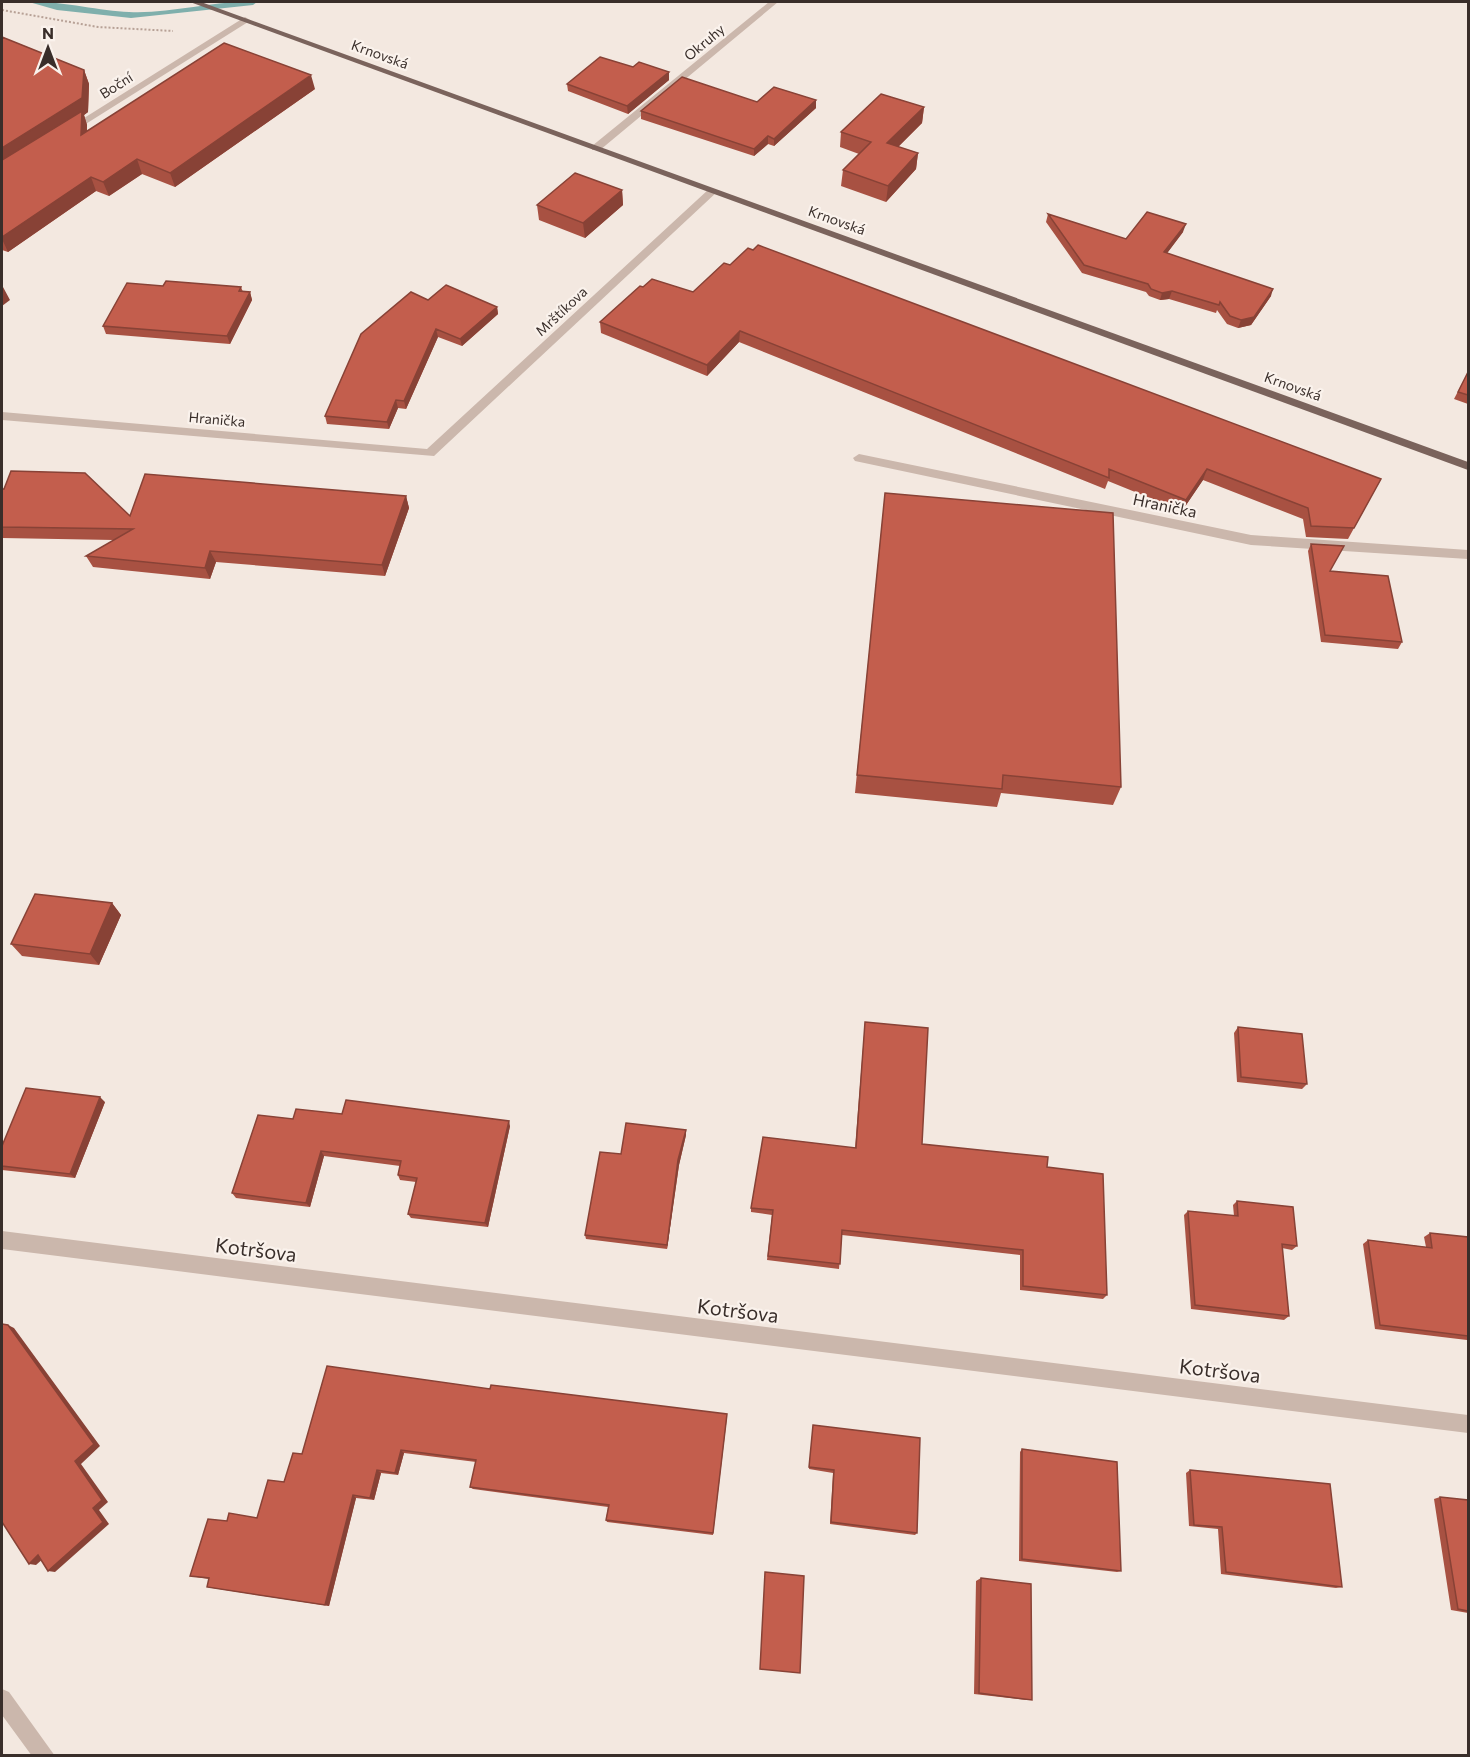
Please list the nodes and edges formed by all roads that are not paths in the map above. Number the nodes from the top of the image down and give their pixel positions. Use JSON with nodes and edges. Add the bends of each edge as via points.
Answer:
{"nodes":[{"id":1,"x":194,"y":2,"type":"edge"},
{"id":2,"x":774,"y":2,"type":"edge"},
{"id":3,"x":245,"y":20,"type":"junction"},
{"id":4,"x":62,"y":135,"type":"edge"},
{"id":5,"x":596,"y":148,"type":"junction"},
{"id":6,"x":713,"y":191,"type":"junction"},
{"id":7,"x":2,"y":416,"type":"edge"},
{"id":8,"x":430,"y":453,"type":"joint"},
{"id":9,"x":859,"y":458,"type":"dead end"},
{"id":10,"x":1468,"y":466,"type":"edge"},
{"id":11,"x":1468,"y":555,"type":"edge"},
{"id":12,"x":2,"y":1240,"type":"edge"},
{"id":13,"x":1468,"y":1424,"type":"edge"},
{"id":14,"x":2,"y":1699,"type":"edge"},
{"id":15,"x":45,"y":1755,"type":"edge"}],
"edges":[{"from":1,"to":3,"type":"main road","name":"Krnovská"},
{"from":2,"to":5,"type":"street","name":"Okruhy"},
{"from":3,"to":4,"type":"street","name":"Boční"},
{"from":3,"to":5,"type":"main road","name":"Krnovská"},
{"from":5,"to":6,"type":"main road","name":"Krnovská"},
{"from":6,"to":8,"type":"street","name":"Mrštíkova"},
{"from":6,"to":10,"type":"main road","name":"Krnovská"},
{"from":7,"to":8,"type":"street","name":"Hranička"},
{"from":9,"to":11,"type":"street","name":"Hranička","via":[[1251,540]]},
{"from":12,"to":13,"type":"street","name":"Kotršova"},
{"from":14,"to":15,"type":"street"}]}
